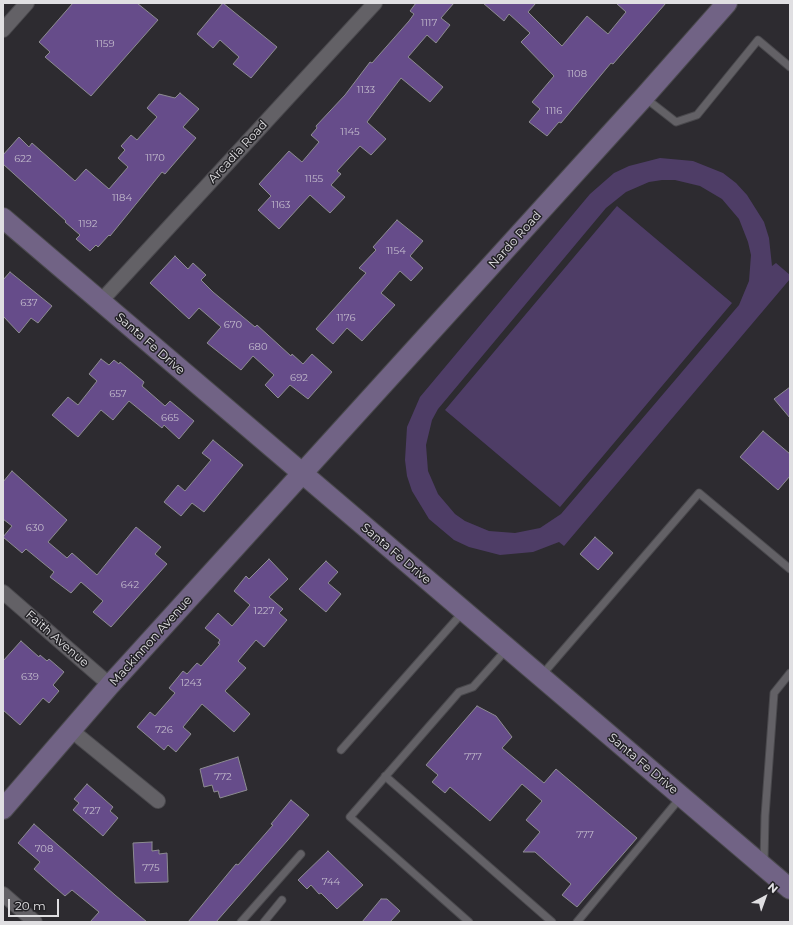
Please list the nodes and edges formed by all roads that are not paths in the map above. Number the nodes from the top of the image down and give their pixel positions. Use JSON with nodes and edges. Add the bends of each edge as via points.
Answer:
{"nodes":[{"id":1,"x":27,"y":3,"type":"edge"},
{"id":2,"x":375,"y":3,"type":"edge"},
{"id":3,"x":727,"y":3,"type":"edge"},
{"id":4,"x":3,"y":30,"type":"edge"},
{"id":5,"x":790,"y":67,"type":"edge"},
{"id":6,"x":644,"y":97,"type":"junction"},
{"id":7,"x":3,"y":218,"type":"edge"},
{"id":8,"x":101,"y":301,"type":"junction"},
{"id":9,"x":302,"y":475,"type":"junction"},
{"id":10,"x":790,"y":569,"type":"edge"},
{"id":11,"x":3,"y":592,"type":"edge"},
{"id":12,"x":463,"y":611,"type":"junction"},
{"id":13,"x":507,"y":649,"type":"junction"},
{"id":14,"x":790,"y":673,"type":"edge"},
{"id":15,"x":540,"y":677,"type":"junction"},
{"id":16,"x":110,"y":685,"type":"junction"},
{"id":17,"x":71,"y":730,"type":"junction"},
{"id":18,"x":341,"y":750,"type":"dead end"},
{"id":19,"x":385,"y":776,"type":"junction"},
{"id":20,"x":681,"y":797,"type":"junction"},
{"id":21,"x":158,"y":801,"type":"dead end"},
{"id":22,"x":3,"y":809,"type":"edge"},
{"id":23,"x":301,"y":854,"type":"dead end"},
{"id":24,"x":763,"y":866,"type":"junction"},
{"id":25,"x":790,"y":889,"type":"edge"},
{"id":26,"x":3,"y":894,"type":"edge"},
{"id":27,"x":282,"y":900,"type":"dead end"},
{"id":28,"x":35,"y":922,"type":"edge"},
{"id":29,"x":241,"y":922,"type":"edge"},
{"id":30,"x":264,"y":922,"type":"edge"},
{"id":31,"x":469,"y":922,"type":"edge"},
{"id":32,"x":552,"y":922,"type":"edge"},
{"id":33,"x":577,"y":922,"type":"edge"}],
"edges":[{"from":1,"to":4,"type":"street"},
{"from":2,"to":8,"type":"street","name":"Arcadia Road"},
{"from":3,"to":6,"type":"street","name":"Nardo Road"},
{"from":5,"to":6,"type":"lane","via":[[758,40],[697,115],[676,122]]},
{"from":6,"to":9,"type":"street","name":"Nardo Road"},
{"from":7,"to":8,"type":"street","name":"Santa Fe Drive"},
{"from":8,"to":9,"type":"street","name":"Santa Fe Drive"},
{"from":9,"to":12,"type":"street","name":"Santa Fe Drive"},
{"from":9,"to":16,"type":"street","name":"Mackinnon Avenue"},
{"from":10,"to":15,"type":"lane","via":[[699,493]]},
{"from":11,"to":16,"type":"street","name":"Faith Avenue"},
{"from":12,"to":13,"type":"street","name":"Santa Fe Drive"},
{"from":12,"to":18,"type":"lane"},
{"from":13,"to":15,"type":"street","name":"Santa Fe Drive"},
{"from":13,"to":19,"type":"lane","via":[[474,686],[459,692]]},
{"from":14,"to":24,"type":"lane","via":[[774,693]]},
{"from":15,"to":20,"type":"street","name":"Santa Fe Drive"},
{"from":16,"to":17,"type":"street","name":"Mackinnon Avenue"},
{"from":17,"to":21,"type":"street"},
{"from":17,"to":22,"type":"street","name":"Mackinnon Avenue"},
{"from":19,"to":31,"type":"lane","via":[[350,817]]},
{"from":19,"to":32,"type":"lane"},
{"from":20,"to":24,"type":"street","name":"Santa Fe Drive"},
{"from":20,"to":33,"type":"lane"},
{"from":23,"to":29,"type":"lane"},
{"from":24,"to":25,"type":"street","name":"Santa Fe Drive"},
{"from":26,"to":28,"type":"street"},
{"from":27,"to":30,"type":"lane"}]}
